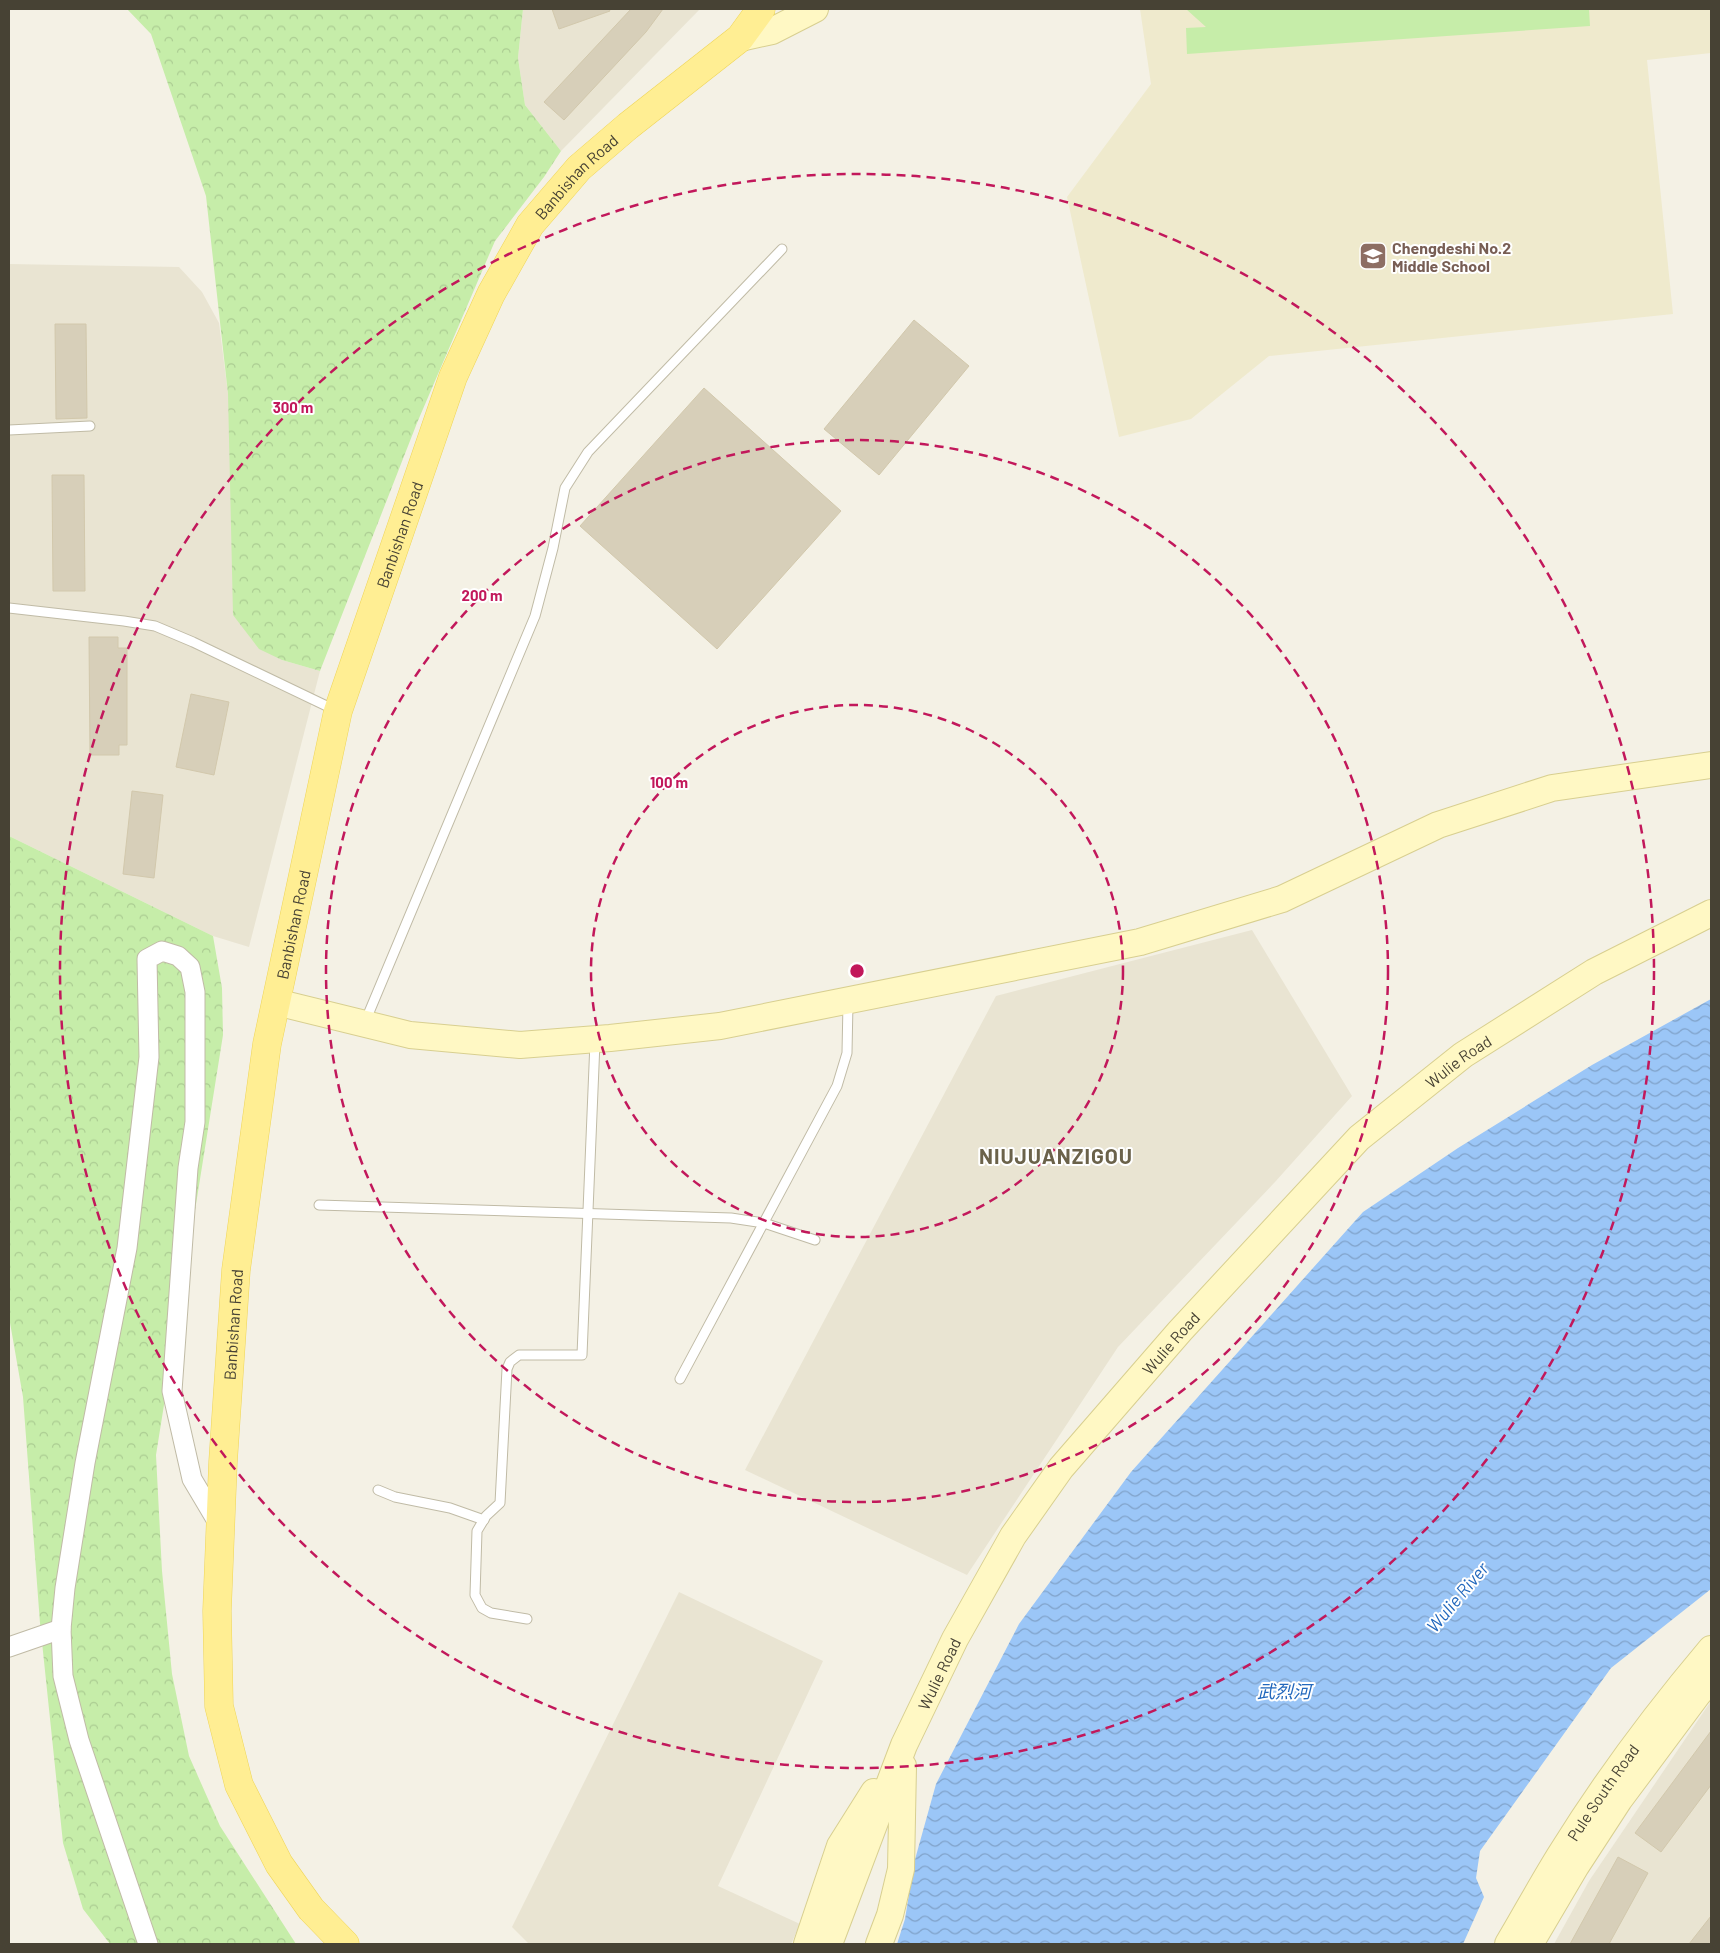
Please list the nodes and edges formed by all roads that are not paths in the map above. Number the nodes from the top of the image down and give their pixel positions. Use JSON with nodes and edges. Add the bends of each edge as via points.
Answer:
{"nodes":[{"id":1,"x":761,"y":9,"type":"edge"},
{"id":2,"x":816,"y":9,"type":"edge"},
{"id":3,"x":740,"y":38,"type":"junction"},
{"id":4,"x":782,"y":249,"type":"dead end"},
{"id":5,"x":90,"y":426,"type":"dead end"},
{"id":6,"x":9,"y":430,"type":"edge"},
{"id":7,"x":9,"y":608,"type":"edge"},
{"id":8,"x":338,"y":711,"type":"junction"},
{"id":9,"x":1711,"y":765,"type":"edge"},
{"id":10,"x":1711,"y":913,"type":"edge"},
{"id":11,"x":848,"y":1000,"type":"junction"},
{"id":12,"x":276,"y":1002,"type":"junction"},
{"id":13,"x":364,"y":1024,"type":"junction"},
{"id":14,"x":595,"y":1039,"type":"junction"},
{"id":15,"x":319,"y":1205,"type":"dead end"},
{"id":16,"x":588,"y":1214,"type":"junction"},
{"id":17,"x":764,"y":1222,"type":"junction"},
{"id":18,"x":815,"y":1240,"type":"dead end"},
{"id":19,"x":680,"y":1379,"type":"dead end"},
{"id":20,"x":378,"y":1490,"type":"dead end"},
{"id":21,"x":484,"y":1520,"type":"junction"},
{"id":22,"x":220,"y":1527,"type":"junction"},
{"id":23,"x":526,"y":1619,"type":"dead end"},
{"id":24,"x":61,"y":1629,"type":"junction"},
{"id":25,"x":9,"y":1647,"type":"edge"},
{"id":26,"x":1711,"y":1649,"type":"edge"},
{"id":27,"x":1711,"y":1679,"type":"edge"},
{"id":28,"x":904,"y":1745,"type":"junction"},
{"id":29,"x":148,"y":1944,"type":"edge"},
{"id":30,"x":345,"y":1944,"type":"edge"},
{"id":31,"x":807,"y":1944,"type":"edge"},
{"id":32,"x":829,"y":1944,"type":"edge"},
{"id":33,"x":879,"y":1944,"type":"edge"},
{"id":34,"x":1508,"y":1944,"type":"edge"},
{"id":35,"x":1530,"y":1944,"type":"edge"}],
"edges":[{"from":1,"to":3,"type":"main road","name":"Banbishan Road"},
{"from":2,"to":3,"type":"main road","via":[[772,30]]},
{"from":3,"to":8,"type":"main road","name":"Banbishan Road","via":[[579,168],[530,224],[491,294],[453,377]]},
{"from":4,"to":13,"type":"lane","via":[[588,452],[565,488],[535,616]]},
{"from":5,"to":6,"type":"lane"},
{"from":7,"to":8,"type":"lane","via":[[156,626]]},
{"from":8,"to":12,"type":"main road","name":"Banbishan Road"},
{"from":9,"to":11,"type":"main road","via":[[1552,788],[1438,825],[1282,899],[1140,942]]},
{"from":10,"to":28,"type":"main road","name":"Wulie Road","via":[[1594,972],[1479,1045],[1359,1138],[1180,1331],[1061,1468],[1013,1536],[955,1639]]},
{"from":11,"to":14,"type":"main road","via":[[720,1026]]},
{"from":11,"to":17,"type":"lane","via":[[847,1052],[837,1086]]},
{"from":12,"to":13,"type":"main road"},
{"from":12,"to":22,"type":"main road","name":"Banbishan Road","via":[[236,1270]]},
{"from":13,"to":14,"type":"main road","via":[[410,1035],[520,1045]]},
{"from":14,"to":16,"type":"lane"},
{"from":15,"to":16,"type":"lane"},
{"from":16,"to":17,"type":"lane"},
{"from":16,"to":21,"type":"lane","via":[[582,1355],[519,1355],[510,1362],[507,1369],[500,1504]]},
{"from":17,"to":18,"type":"lane"},
{"from":17,"to":19,"type":"lane"},
{"from":20,"to":21,"type":"lane"},
{"from":21,"to":23,"type":"lane","via":[[477,1531],[475,1594],[482,1608],[491,1613]]},
{"from":22,"to":24,"type":"street","via":[[192,1479],[172,1391],[188,1168],[195,1122],[195,992],[190,967],[178,956],[162,951],[147,959],[149,1057],[127,1248],[85,1463]]},
{"from":22,"to":30,"type":"main road","name":"Banbishan Road","via":[[217,1612],[219,1706],[239,1785],[279,1864],[311,1909]]},
{"from":24,"to":25,"type":"street"},
{"from":24,"to":29,"type":"street","via":[[63,1676],[79,1740]]},
{"from":26,"to":34,"type":"main road","name":"Pule South Road","via":[[1607,1786],[1562,1852]]},
{"from":27,"to":35,"type":"main road","name":"Pule South Road","via":[[1619,1800]]},
{"from":28,"to":31,"type":"main road","via":[[840,1846]]},
{"from":28,"to":32,"type":"main road","name":"Wulie Road"},
{"from":28,"to":33,"type":"main road","via":[[901,1869]]}]}
